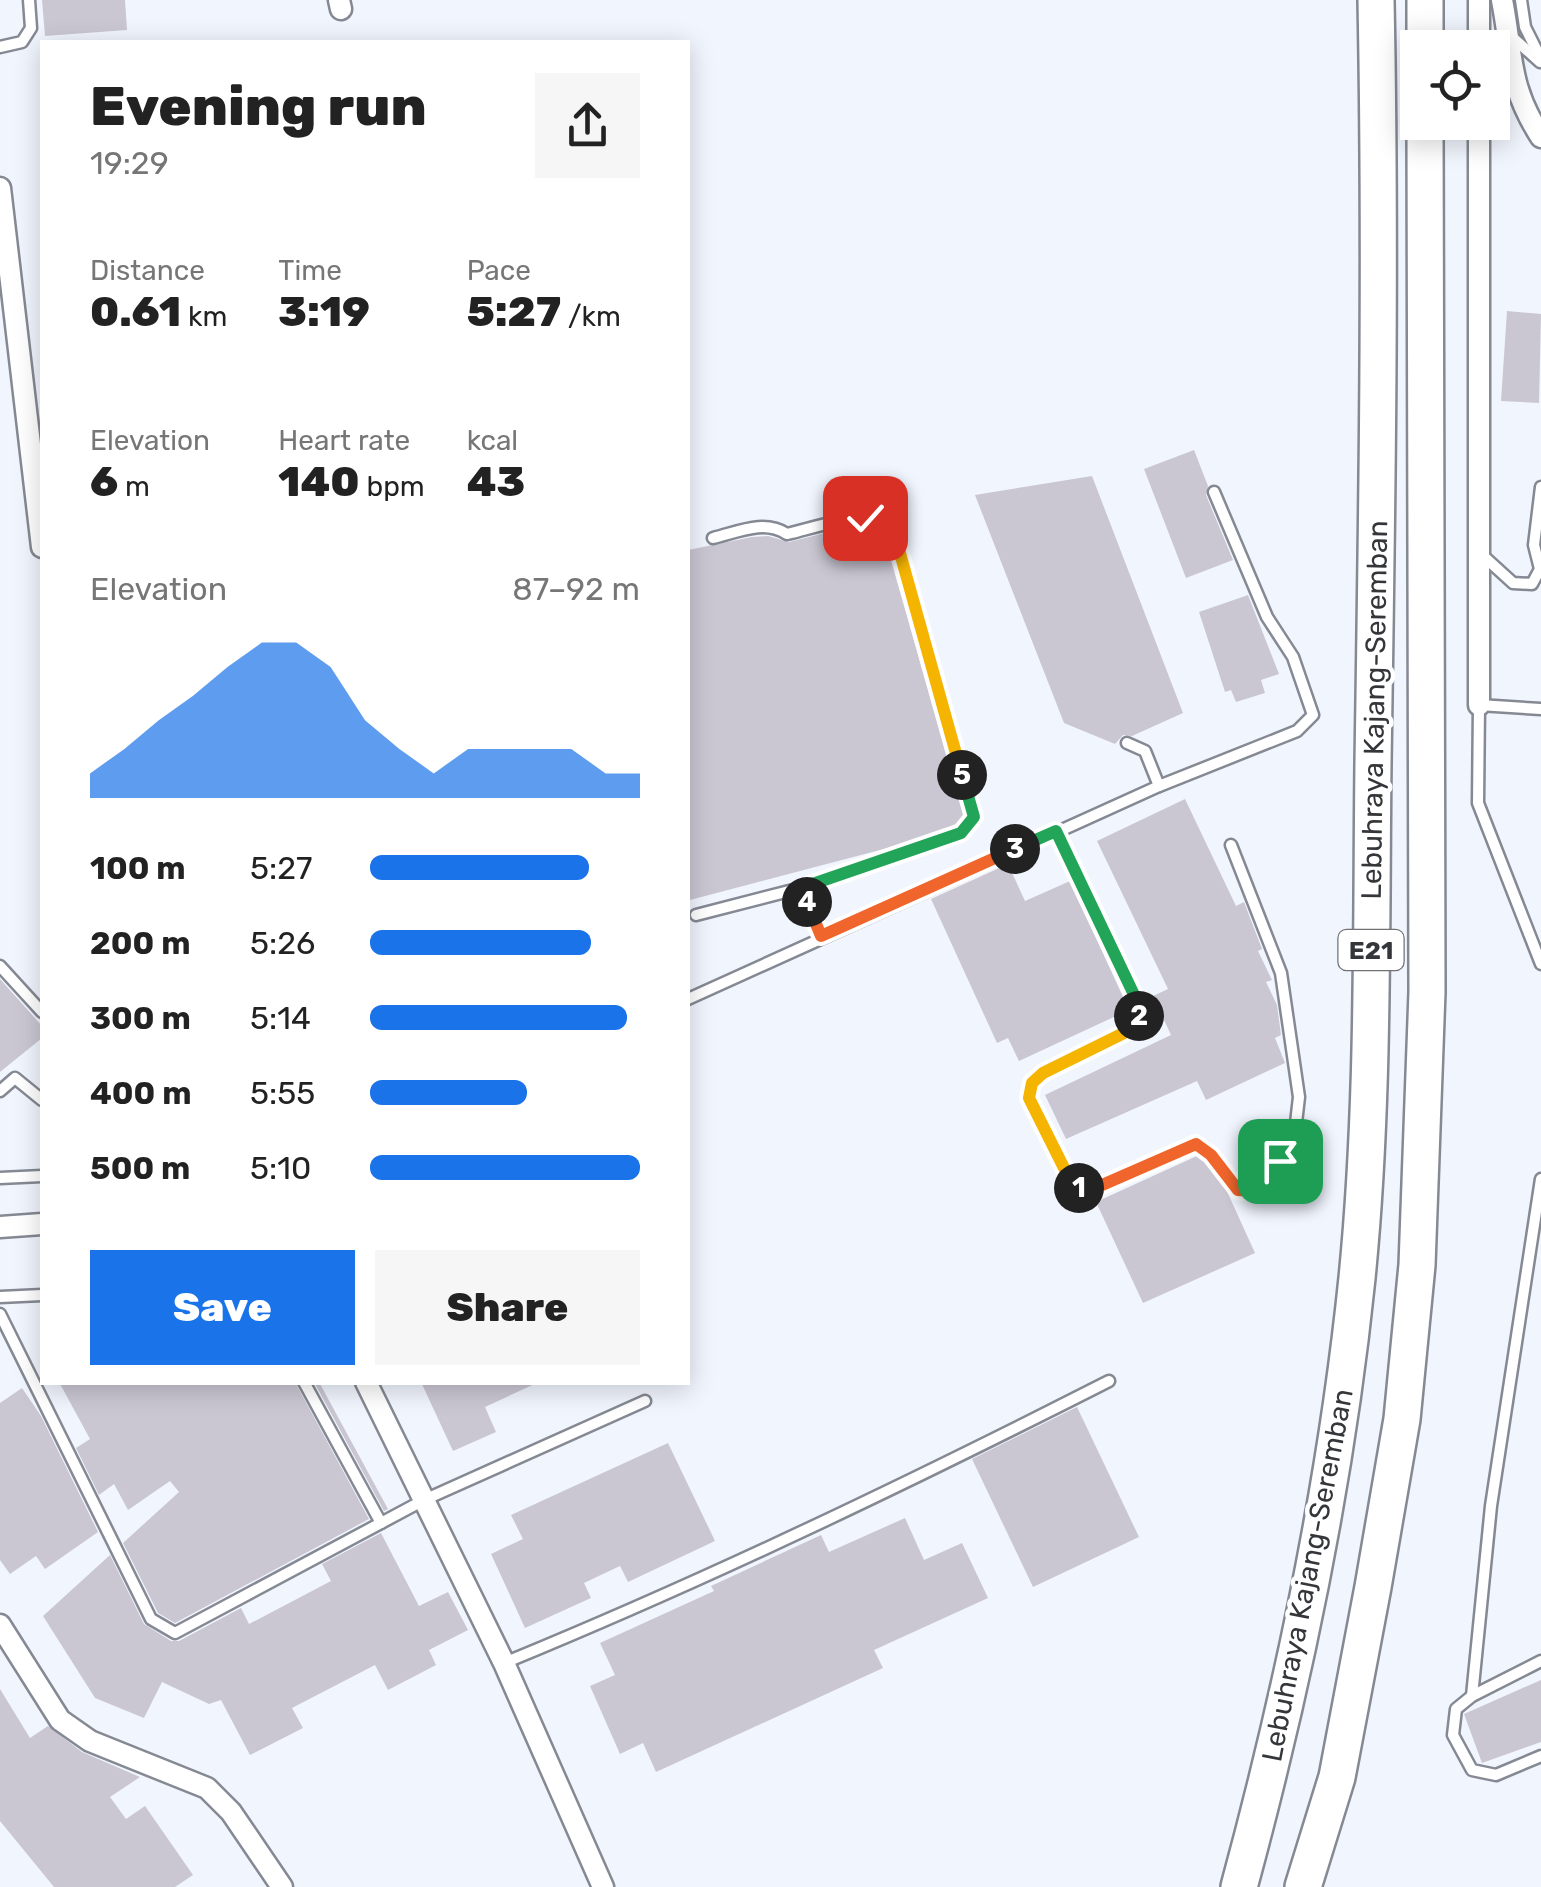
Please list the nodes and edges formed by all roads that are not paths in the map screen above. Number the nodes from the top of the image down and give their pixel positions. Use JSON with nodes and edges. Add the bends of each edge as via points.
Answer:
{"nodes":[{"id":1,"x":29,"y":0,"type":"edge"},
{"id":2,"x":1376,"y":0,"type":"edge"},
{"id":3,"x":1425,"y":0,"type":"edge"},
{"id":4,"x":1479,"y":0,"type":"edge"},
{"id":5,"x":1502,"y":0,"type":"edge"},
{"id":6,"x":1521,"y":0,"type":"edge"},
{"id":7,"x":1425,"y":30,"type":"edge"},
{"id":8,"x":1480,"y":30,"type":"edge"},
{"id":9,"x":1507,"y":30,"type":"edge"},
{"id":10,"x":1510,"y":35,"type":"edge"},
{"id":11,"x":0,"y":46,"type":"edge"},
{"id":12,"x":1541,"y":61,"type":"edge"},
{"id":13,"x":1510,"y":64,"type":"edge"},
{"id":14,"x":1541,"y":137,"type":"edge"},
{"id":15,"x":1425,"y":140,"type":"edge"},
{"id":16,"x":1480,"y":140,"type":"edge"},
{"id":17,"x":0,"y":188,"type":"edge"},
{"id":18,"x":1541,"y":487,"type":"edge"},
{"id":19,"x":1214,"y":492,"type":"dead end"},
{"id":20,"x":40,"y":529,"type":"edge"},
{"id":21,"x":713,"y":538,"type":"dead end"},
{"id":22,"x":1480,"y":552,"type":"junction"},
{"id":23,"x":1479,"y":706,"type":"junction"},
{"id":24,"x":1541,"y":708,"type":"edge"},
{"id":25,"x":1127,"y":742,"type":"dead end"},
{"id":26,"x":1159,"y":786,"type":"junction"},
{"id":27,"x":1056,"y":831,"type":"junction"},
{"id":28,"x":1231,"y":845,"type":"dead end"},
{"id":29,"x":801,"y":888,"type":"junction"},
{"id":30,"x":696,"y":915,"type":"dead end"},
{"id":31,"x":821,"y":936,"type":"junction"},
{"id":32,"x":1541,"y":964,"type":"edge"},
{"id":33,"x":0,"y":966,"type":"edge"},
{"id":34,"x":690,"y":998,"type":"edge"},
{"id":35,"x":40,"y":1010,"type":"edge"},
{"id":36,"x":0,"y":1091,"type":"edge"},
{"id":37,"x":40,"y":1098,"type":"edge"},
{"id":38,"x":40,"y":1176,"type":"edge"},
{"id":39,"x":0,"y":1178,"type":"edge"},
{"id":40,"x":1541,"y":1179,"type":"edge"},
{"id":41,"x":40,"y":1224,"type":"edge"},
{"id":42,"x":0,"y":1227,"type":"edge"},
{"id":43,"x":40,"y":1294,"type":"edge"},
{"id":44,"x":0,"y":1297,"type":"edge"},
{"id":45,"x":0,"y":1314,"type":"edge"},
{"id":46,"x":1109,"y":1382,"type":"dead end"},
{"id":47,"x":306,"y":1385,"type":"edge"},
{"id":48,"x":367,"y":1385,"type":"edge"},
{"id":49,"x":644,"y":1401,"type":"dead end"},
{"id":50,"x":424,"y":1500,"type":"junction"},
{"id":51,"x":380,"y":1523,"type":"junction"},
{"id":52,"x":0,"y":1625,"type":"edge"},
{"id":53,"x":1541,"y":1661,"type":"edge"},
{"id":54,"x":504,"y":1663,"type":"junction"},
{"id":55,"x":1472,"y":1696,"type":"junction"},
{"id":56,"x":1541,"y":1756,"type":"edge"},
{"id":57,"x":282,"y":1887,"type":"edge"},
{"id":58,"x":603,"y":1887,"type":"edge"},
{"id":59,"x":1240,"y":1887,"type":"edge"},
{"id":60,"x":1304,"y":1887,"type":"edge"}],
"edges":[{"from":1,"to":11,"type":"lane","via":[[32,28],[22,42]]},
{"from":2,"to":59,"type":"highway","name":"Lebuhraya Kajang-Seremban","number":"E21","via":[[1380,336],[1369,1065],[1357,1276],[1331,1476]]},
{"from":3,"to":7,"type":"highway"},
{"from":4,"to":8,"type":"street"},
{"from":5,"to":9,"type":"street"},
{"from":6,"to":12,"type":"lane"},
{"from":10,"to":12,"type":"lane"},
{"from":13,"to":14,"type":"street","via":[[1521,106]]},
{"from":15,"to":60,"type":"highway","name":"Lebuhraya Kajang-Seremban","number":"E21","via":[[1427,972],[1417,1265],[1402,1418],[1373,1587],[1338,1777]]},
{"from":16,"to":22,"type":"street"},
{"from":17,"to":20,"type":"street"},
{"from":18,"to":22,"type":"lane","via":[[1534,545],[1540,569],[1532,584],[1513,583]]},
{"from":19,"to":26,"type":"lane","via":[[1313,715],[1297,732]]},
{"from":21,"to":29,"type":"lane","via":[[763,526],[787,534],[865,518],[892,532],[974,817],[961,833]]},
{"from":22,"to":23,"type":"street"},
{"from":23,"to":24,"type":"lane"},
{"from":23,"to":32,"type":"lane","via":[[1478,803]]},
{"from":25,"to":26,"type":"lane","via":[[1144,751]]},
{"from":26,"to":27,"type":"lane"},
{"from":27,"to":28,"type":"lane","via":[[1139,1016],[1132,1029],[1032,1083],[1029,1098],[1072,1184],[1086,1192],[1196,1144],[1238,1190],[1252,1192],[1269,1184],[1296,1123],[1299,1097],[1281,973]]},
{"from":27,"to":31,"type":"lane"},
{"from":29,"to":30,"type":"lane"},
{"from":29,"to":31,"type":"lane"},
{"from":31,"to":34,"type":"lane"},
{"from":33,"to":35,"type":"lane"},
{"from":36,"to":37,"type":"lane","via":[[15,1078]]},
{"from":38,"to":39,"type":"lane"},
{"from":40,"to":55,"type":"lane","via":[[1492,1506]]},
{"from":41,"to":42,"type":"street"},
{"from":43,"to":44,"type":"lane"},
{"from":45,"to":51,"type":"lane","via":[[151,1619],[175,1633]]},
{"from":46,"to":54,"type":"lane","via":[[873,1501]]},
{"from":47,"to":51,"type":"lane"},
{"from":48,"to":50,"type":"street"},
{"from":49,"to":50,"type":"lane"},
{"from":50,"to":51,"type":"lane"},
{"from":50,"to":54,"type":"street"},
{"from":52,"to":57,"type":"street","via":[[60,1720],[90,1740],[207,1788]]},
{"from":53,"to":55,"type":"lane"},
{"from":54,"to":58,"type":"street"},
{"from":55,"to":56,"type":"lane","via":[[1456,1709],[1454,1735],[1472,1770],[1496,1774]]}]}
